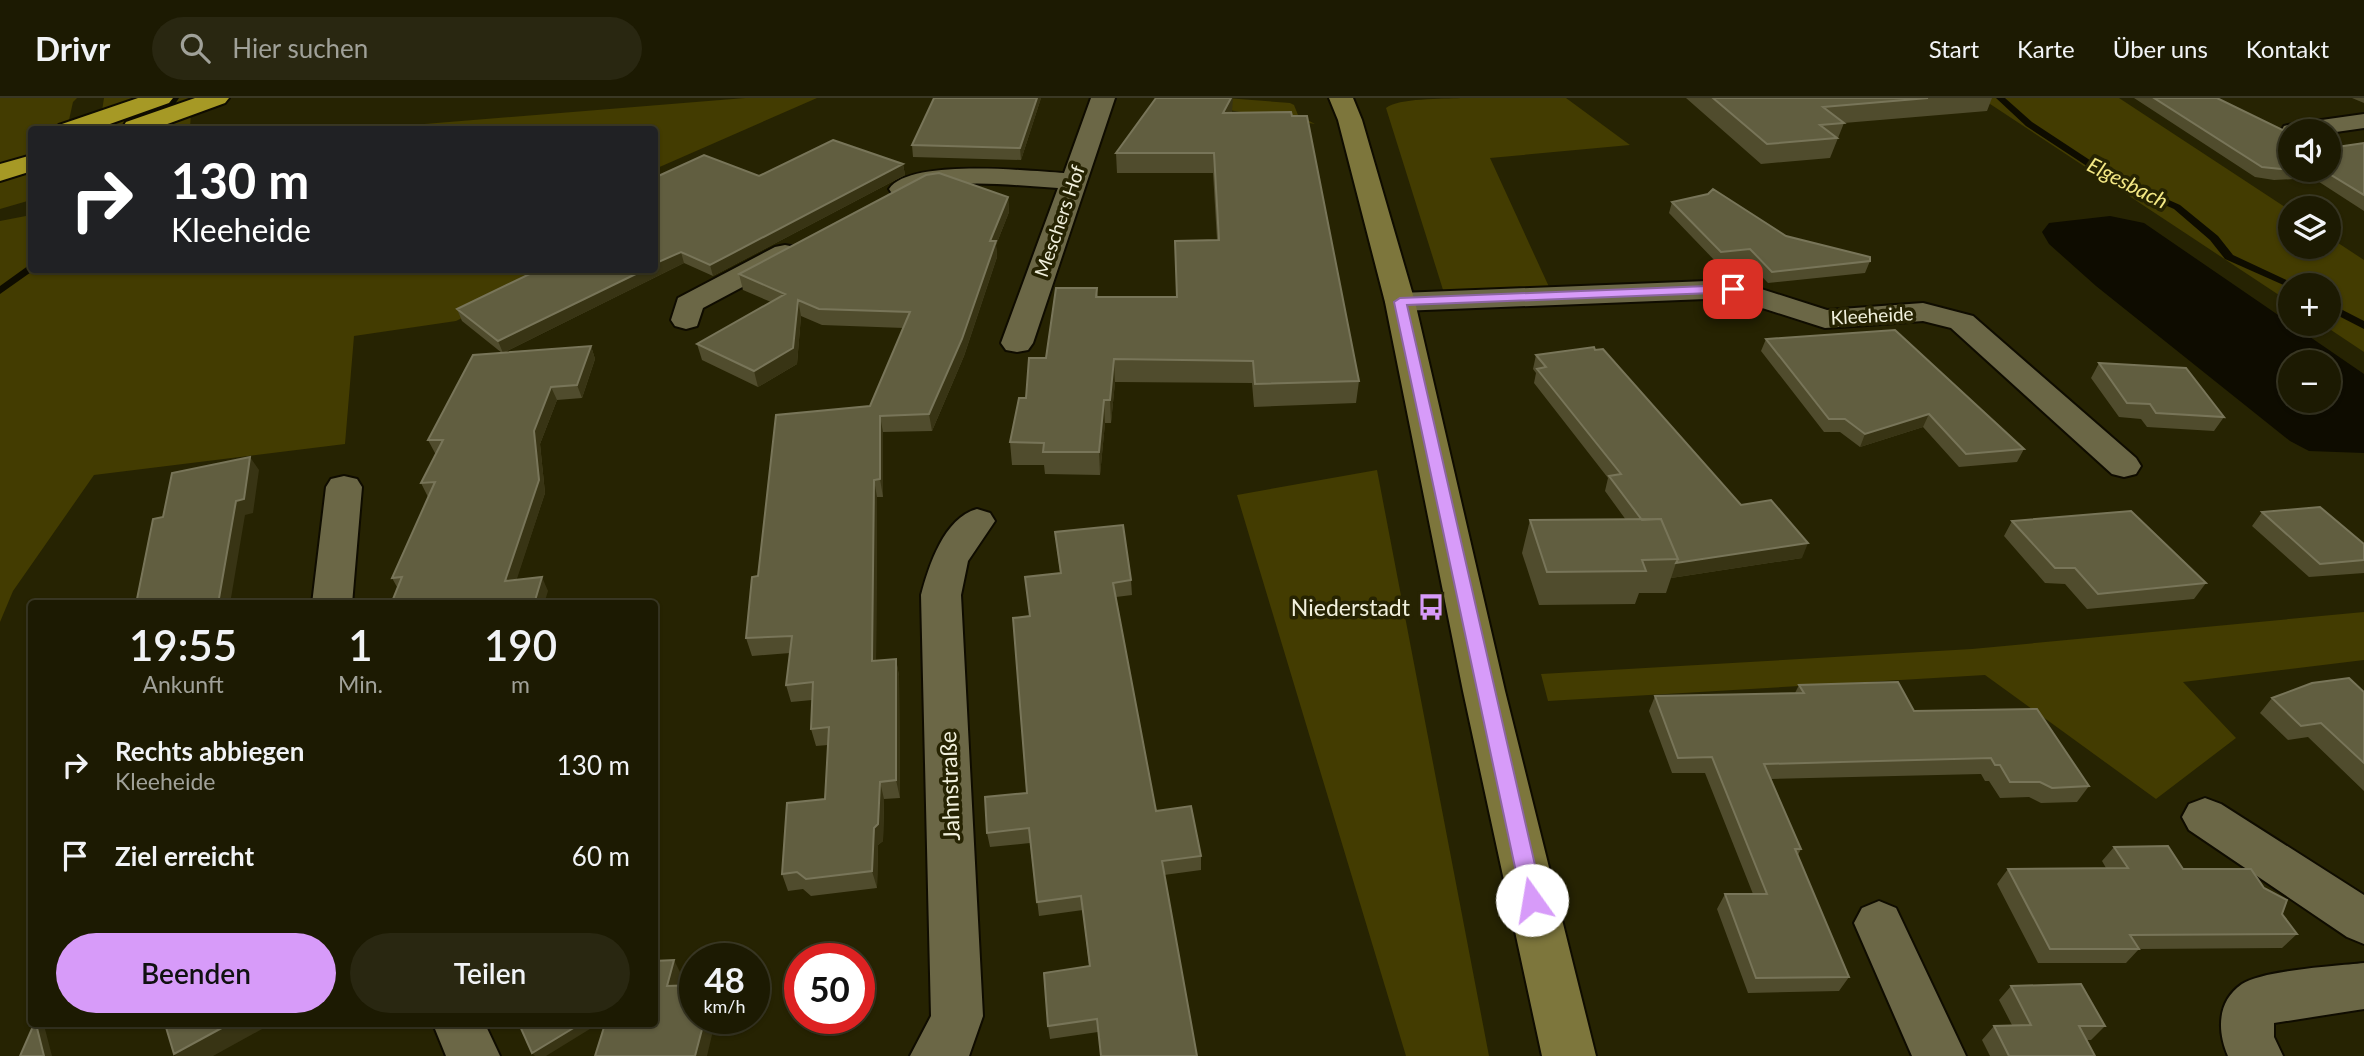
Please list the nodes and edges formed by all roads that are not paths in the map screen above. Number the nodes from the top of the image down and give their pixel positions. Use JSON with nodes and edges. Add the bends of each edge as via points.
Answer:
{"nodes":[{"id":1,"x":161,"y":98,"type":"edge"},
{"id":2,"x":217,"y":98,"type":"edge"},
{"id":3,"x":1103,"y":98,"type":"edge"},
{"id":4,"x":1341,"y":98,"type":"edge"},
{"id":5,"x":2364,"y":121,"type":"edge"},
{"id":6,"x":2341,"y":124,"type":"edge"},
{"id":7,"x":80,"y":126,"type":"edge"},
{"id":8,"x":138,"y":126,"type":"edge"},
{"id":9,"x":2278,"y":133,"type":"edge"},
{"id":10,"x":2265,"y":135,"type":"edge"},
{"id":11,"x":28,"y":143,"type":"edge"},
{"id":12,"x":0,"y":153,"type":"edge"},
{"id":13,"x":28,"y":164,"type":"edge"},
{"id":14,"x":0,"y":173,"type":"edge"},
{"id":15,"x":1073,"y":181,"type":"junction"},
{"id":16,"x":874,"y":204,"type":"edge"},
{"id":17,"x":809,"y":240,"type":"edge"},
{"id":18,"x":1400,"y":302,"type":"junction"},
{"id":19,"x":686,"y":320,"type":"dead end"},
{"id":20,"x":1017,"y":344,"type":"dead end"},
{"id":21,"x":2124,"y":466,"type":"dead end"},
{"id":22,"x":344,"y":486,"type":"dead end"},
{"id":23,"x":977,"y":521,"type":"dead end"},
{"id":24,"x":332,"y":600,"type":"edge"},
{"id":25,"x":2205,"y":817,"type":"dead end"},
{"id":26,"x":2364,"y":922,"type":"edge"},
{"id":27,"x":1879,"y":923,"type":"dead end"},
{"id":28,"x":2364,"y":986,"type":"edge"},
{"id":29,"x":460,"y":1027,"type":"edge"},
{"id":30,"x":473,"y":1056,"type":"edge"},
{"id":31,"x":937,"y":1056,"type":"edge"},
{"id":32,"x":1569,"y":1056,"type":"edge"},
{"id":33,"x":1938,"y":1056,"type":"edge"},
{"id":34,"x":2256,"y":1056,"type":"edge"}],
"edges":[{"from":1,"to":7,"type":"highway"},
{"from":2,"to":8,"type":"highway"},
{"from":3,"to":15,"type":"street","name":"Meschers Hof"},
{"from":4,"to":18,"type":"main road"},
{"from":5,"to":6,"type":"street"},
{"from":9,"to":10,"type":"street"},
{"from":11,"to":12,"type":"highway"},
{"from":13,"to":14,"type":"highway"},
{"from":15,"to":16,"type":"street","via":[[931,178]]},
{"from":15,"to":20,"type":"street","name":"Meschers Hof"},
{"from":17,"to":19,"type":"street","via":[[689,304]]},
{"from":18,"to":21,"type":"street","name":"Kleeheide","via":[[1733,289],[1825,319],[1923,312],[1962,322]]},
{"from":18,"to":32,"type":"main road"},
{"from":22,"to":24,"type":"street"},
{"from":23,"to":31,"type":"street","name":"Jahnstraße","via":[[949,559],[942,595],[957,1016],[948,1043]]},
{"from":25,"to":26,"type":"street"},
{"from":27,"to":33,"type":"street"},
{"from":28,"to":34,"type":"street","via":[[2260,1001],[2245,1019]]},
{"from":29,"to":30,"type":"street"}]}
